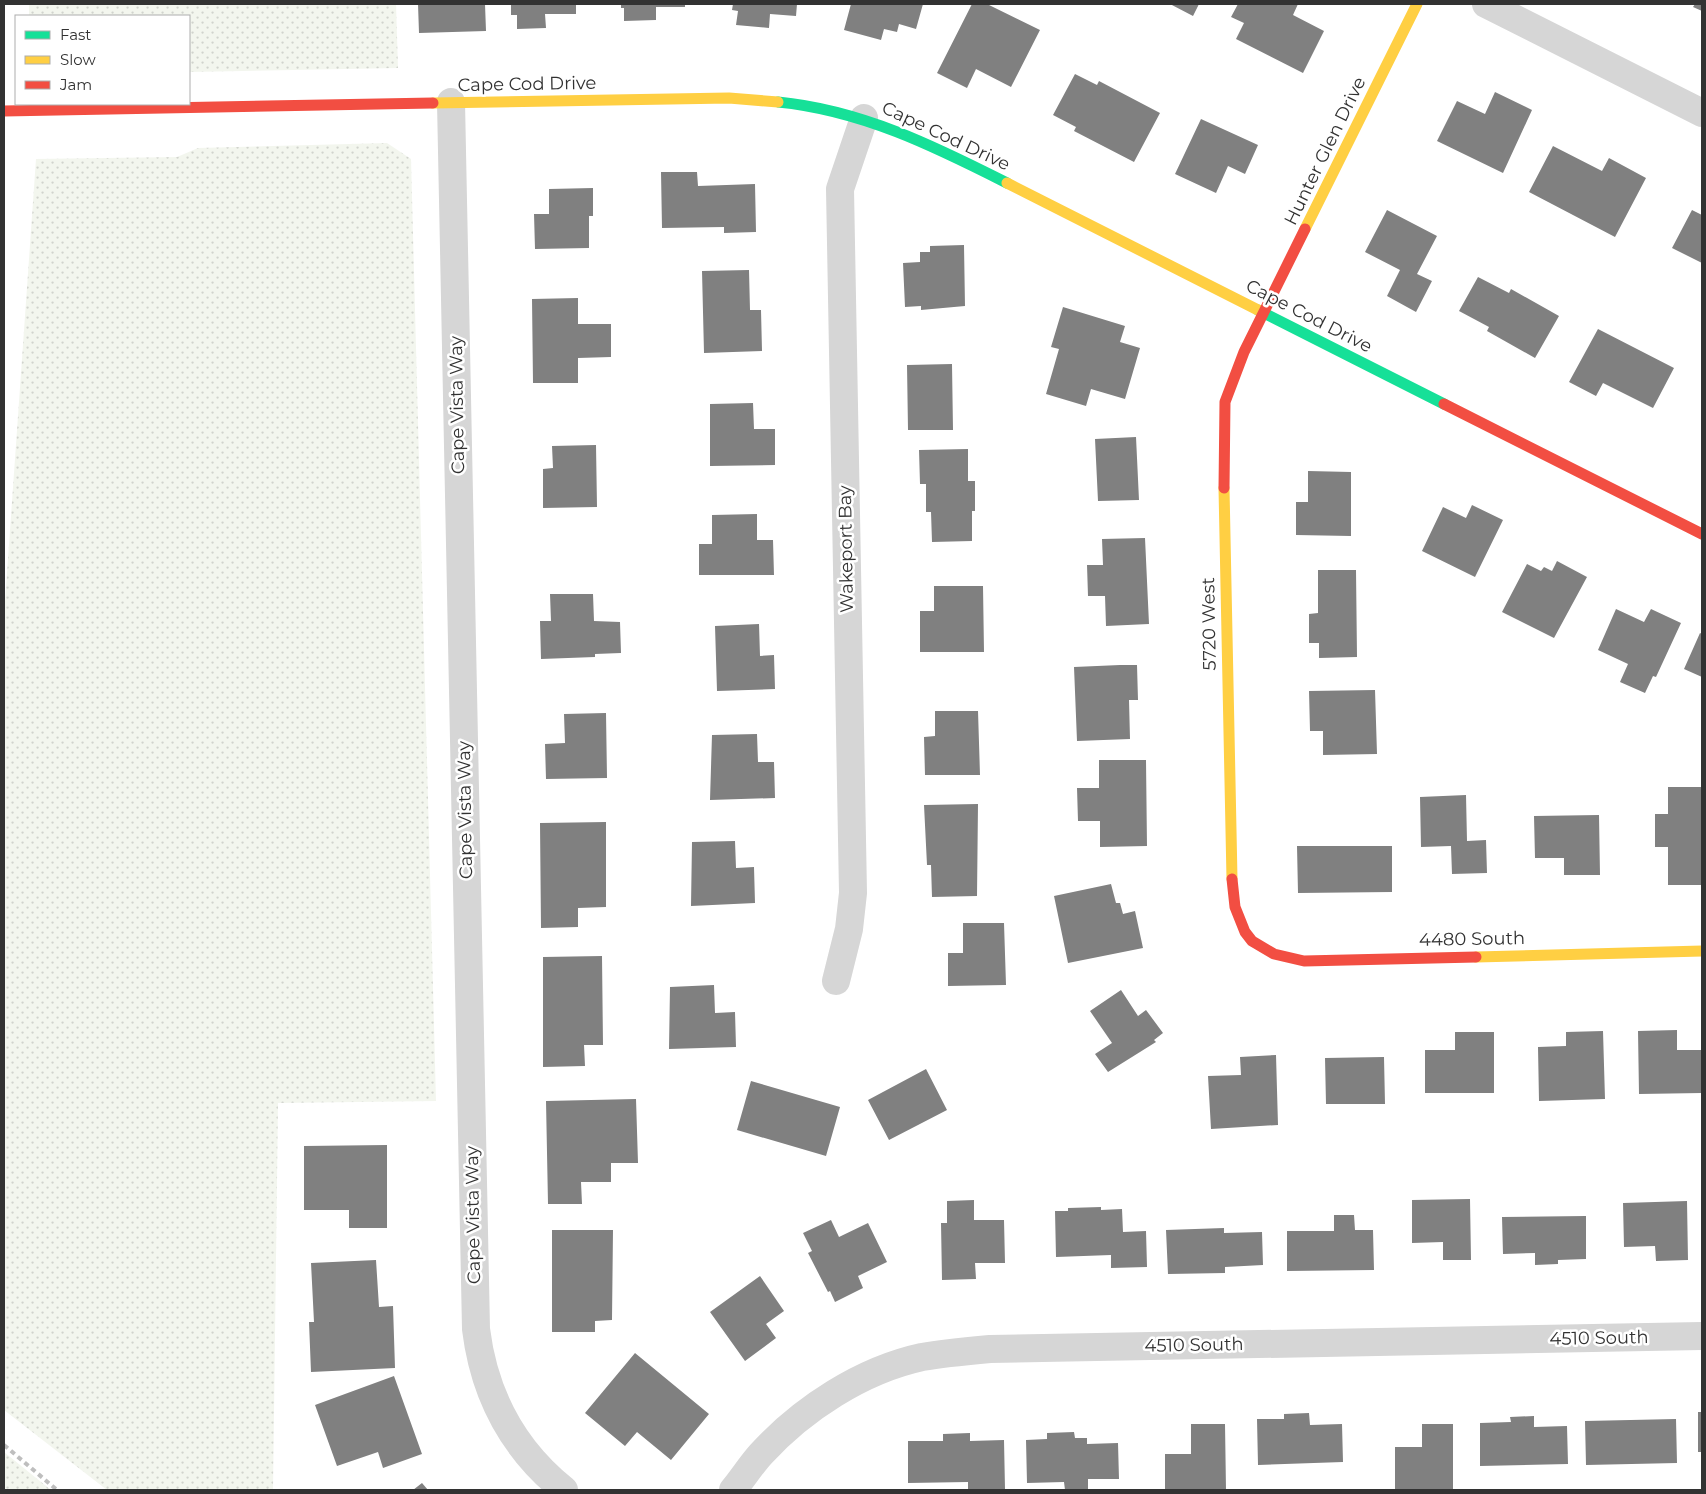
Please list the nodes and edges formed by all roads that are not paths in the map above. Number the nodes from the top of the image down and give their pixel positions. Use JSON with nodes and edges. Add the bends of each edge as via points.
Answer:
{"nodes":[{"id":1,"x":1417,"y":4,"type":"edge"},
{"id":2,"x":1486,"y":4,"type":"edge"},
{"id":3,"x":451,"y":102,"type":"junction"},
{"id":4,"x":4,"y":111,"type":"edge"},
{"id":5,"x":1702,"y":113,"type":"edge"},
{"id":6,"x":864,"y":118,"type":"junction"},
{"id":7,"x":1265,"y":313,"type":"junction"},
{"id":8,"x":1702,"y":534,"type":"edge"},
{"id":9,"x":1249,"y":939,"type":"joint"},
{"id":10,"x":1702,"y":951,"type":"edge"},
{"id":11,"x":836,"y":981,"type":"dead end"},
{"id":12,"x":1702,"y":1336,"type":"edge"},
{"id":13,"x":564,"y":1490,"type":"edge"},
{"id":14,"x":733,"y":1490,"type":"edge"}],
"edges":[{"from":1,"to":7,"type":"street","name":"Hunter Glen Drive"},
{"from":2,"to":5,"type":"street"},
{"from":3,"to":4,"type":"street","name":"Cape Cod Drive"},
{"from":3,"to":6,"type":"street","name":"Cape Cod Drive","via":[[763,99],[830,109]]},
{"from":3,"to":13,"type":"street","name":"Cape Vista Way","via":[[476,1329],[480,1359],[500,1413],[531,1460]]},
{"from":6,"to":7,"type":"street","name":"Cape Cod Drive","via":[[935,147]]},
{"from":6,"to":11,"type":"street","name":"Wakeport Bay","via":[[840,189],[853,893],[849,929]]},
{"from":7,"to":8,"type":"street","name":"Cape Cod Drive"},
{"from":7,"to":9,"type":"street","name":"5720 West","via":[[1230,387],[1223,420],[1232,890],[1236,916]]},
{"from":9,"to":10,"type":"street","name":"4480 South","via":[[1274,955],[1304,961]]},
{"from":12,"to":14,"type":"street","name":"4510 South","via":[[954,1352],[921,1358],[851,1384],[788,1428],[761,1454]]}]}
